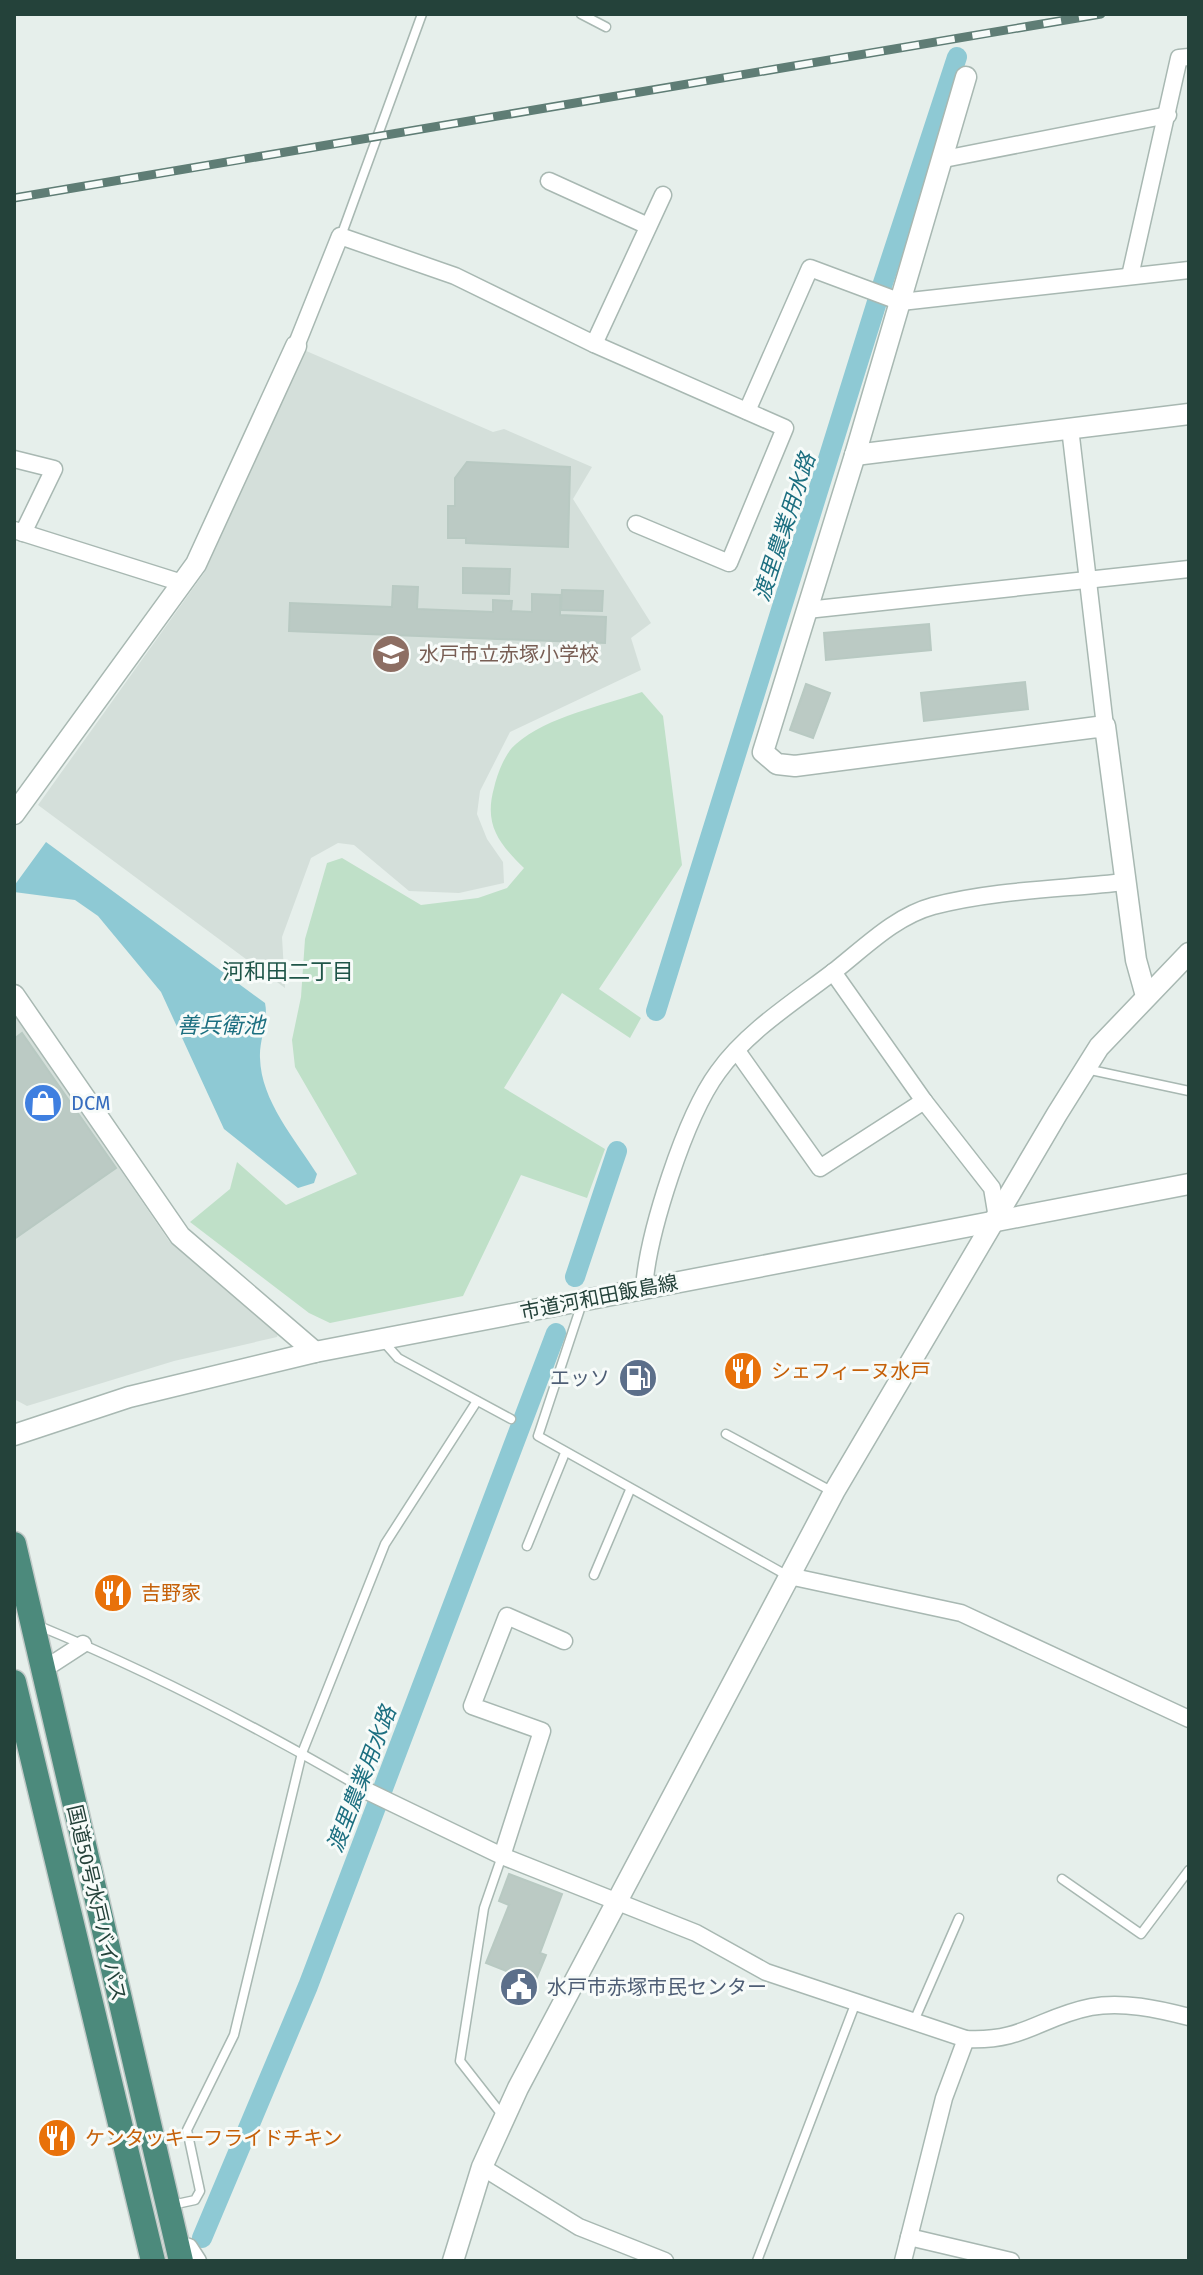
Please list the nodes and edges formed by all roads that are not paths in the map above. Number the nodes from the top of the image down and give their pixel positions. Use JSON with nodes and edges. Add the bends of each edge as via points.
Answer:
{"nodes":[{"id":1,"x":422,"y":14,"type":"edge"},
{"id":2,"x":581,"y":14,"type":"edge"},
{"id":3,"x":606,"y":27,"type":"dead end"},
{"id":4,"x":1189,"y":57,"type":"edge"},
{"id":5,"x":966,"y":77,"type":"dead end"},
{"id":6,"x":1168,"y":115,"type":"junction"},
{"id":7,"x":944,"y":159,"type":"junction"},
{"id":8,"x":549,"y":181,"type":"dead end"},
{"id":9,"x":663,"y":195,"type":"dead end"},
{"id":10,"x":648,"y":226,"type":"junction"},
{"id":11,"x":340,"y":236,"type":"junction"},
{"id":12,"x":1189,"y":270,"type":"edge"},
{"id":13,"x":1130,"y":276,"type":"junction"},
{"id":14,"x":901,"y":302,"type":"junction"},
{"id":15,"x":594,"y":344,"type":"junction"},
{"id":16,"x":296,"y":346,"type":"joint"},
{"id":17,"x":747,"y":411,"type":"junction"},
{"id":18,"x":1189,"y":414,"type":"edge"},
{"id":19,"x":1070,"y":428,"type":"junction"},
{"id":20,"x":855,"y":455,"type":"junction"},
{"id":21,"x":14,"y":459,"type":"edge"},
{"id":22,"x":636,"y":524,"type":"dead end"},
{"id":23,"x":18,"y":532,"type":"edge"},
{"id":24,"x":1189,"y":569,"type":"edge"},
{"id":25,"x":1090,"y":581,"type":"junction"},
{"id":26,"x":182,"y":583,"type":"junction"},
{"id":27,"x":807,"y":610,"type":"junction"},
{"id":28,"x":1105,"y":726,"type":"junction"},
{"id":29,"x":14,"y":814,"type":"edge"},
{"id":30,"x":1125,"y":882,"type":"junction"},
{"id":31,"x":1189,"y":953,"type":"edge"},
{"id":32,"x":833,"y":972,"type":"junction"},
{"id":33,"x":14,"y":995,"type":"edge"},
{"id":34,"x":1146,"y":996,"type":"junction"},
{"id":35,"x":737,"y":1051,"type":"junction"},
{"id":36,"x":1085,"y":1069,"type":"junction"},
{"id":37,"x":1189,"y":1091,"type":"edge"},
{"id":38,"x":924,"y":1101,"type":"junction"},
{"id":39,"x":1189,"y":1184,"type":"edge"},
{"id":40,"x":997,"y":1218,"type":"junction"},
{"id":41,"x":644,"y":1288,"type":"junction"},
{"id":42,"x":583,"y":1300,"type":"junction"},
{"id":43,"x":380,"y":1339,"type":"junction"},
{"id":44,"x":315,"y":1352,"type":"junction"},
{"id":45,"x":477,"y":1401,"type":"junction"},
{"id":46,"x":511,"y":1419,"type":"dead end"},
{"id":47,"x":726,"y":1434,"type":"dead end"},
{"id":48,"x":14,"y":1435,"type":"edge"},
{"id":49,"x":565,"y":1453,"type":"junction"},
{"id":50,"x":630,"y":1490,"type":"junction"},
{"id":51,"x":834,"y":1492,"type":"junction"},
{"id":52,"x":14,"y":1544,"type":"edge"},
{"id":53,"x":527,"y":1546,"type":"dead end"},
{"id":54,"x":594,"y":1575,"type":"dead end"},
{"id":55,"x":789,"y":1576,"type":"junction"},
{"id":56,"x":27,"y":1620,"type":"junction"},
{"id":57,"x":564,"y":1641,"type":"dead end"},
{"id":58,"x":83,"y":1644,"type":"junction"},
{"id":59,"x":43,"y":1670,"type":"junction"},
{"id":60,"x":15,"y":1690,"type":"edge"},
{"id":61,"x":1189,"y":1719,"type":"edge"},
{"id":62,"x":302,"y":1753,"type":"junction"},
{"id":63,"x":365,"y":1790,"type":"joint"},
{"id":64,"x":502,"y":1856,"type":"junction"},
{"id":65,"x":1189,"y":1870,"type":"edge"},
{"id":66,"x":1062,"y":1879,"type":"dead end"},
{"id":67,"x":618,"y":1900,"type":"junction"},
{"id":68,"x":959,"y":1918,"type":"dead end"},
{"id":69,"x":856,"y":2002,"type":"junction"},
{"id":70,"x":1189,"y":2017,"type":"edge"},
{"id":71,"x":914,"y":2021,"type":"junction"},
{"id":72,"x":966,"y":2039,"type":"junction"},
{"id":73,"x":504,"y":2117,"type":"junction"},
{"id":74,"x":482,"y":2167,"type":"junction"},
{"id":75,"x":167,"y":2206,"type":"junction"},
{"id":76,"x":909,"y":2237,"type":"junction"},
{"id":77,"x":179,"y":2253,"type":"edge"},
{"id":78,"x":146,"y":2255,"type":"edge"},
{"id":79,"x":198,"y":2261,"type":"edge"},
{"id":80,"x":453,"y":2261,"type":"edge"},
{"id":81,"x":665,"y":2261,"type":"edge"},
{"id":82,"x":757,"y":2261,"type":"edge"},
{"id":83,"x":903,"y":2261,"type":"edge"},
{"id":84,"x":1011,"y":2261,"type":"edge"}],
"edges":[{"from":1,"to":11,"type":"lane"},
{"from":2,"to":3,"type":"lane"},
{"from":4,"to":6,"type":"street","via":[[1179,58]]},
{"from":5,"to":7,"type":"street"},
{"from":6,"to":7,"type":"street"},
{"from":6,"to":13,"type":"street"},
{"from":7,"to":14,"type":"street"},
{"from":8,"to":10,"type":"street"},
{"from":9,"to":10,"type":"street"},
{"from":10,"to":15,"type":"street"},
{"from":11,"to":15,"type":"street","via":[[455,276]]},
{"from":11,"to":16,"type":"street"},
{"from":12,"to":13,"type":"street"},
{"from":13,"to":14,"type":"street"},
{"from":14,"to":17,"type":"street","via":[[810,268]]},
{"from":14,"to":20,"type":"street"},
{"from":15,"to":17,"type":"street"},
{"from":16,"to":26,"type":"street","via":[[215,529]]},
{"from":17,"to":22,"type":"street","via":[[785,428],[729,563]]},
{"from":18,"to":19,"type":"street"},
{"from":19,"to":20,"type":"street"},
{"from":19,"to":25,"type":"street"},
{"from":20,"to":27,"type":"street"},
{"from":21,"to":23,"type":"street","via":[[54,469]]},
{"from":23,"to":26,"type":"street"},
{"from":24,"to":25,"type":"street"},
{"from":25,"to":27,"type":"street"},
{"from":25,"to":28,"type":"street"},
{"from":26,"to":29,"type":"street"},
{"from":27,"to":28,"type":"street","via":[[763,752],[777,764],[795,766]]},
{"from":28,"to":30,"type":"street"},
{"from":30,"to":32,"type":"street","via":[[930,907],[892,925]]},
{"from":30,"to":34,"type":"street"},
{"from":31,"to":34,"type":"street"},
{"from":32,"to":35,"type":"street"},
{"from":32,"to":38,"type":"street"},
{"from":33,"to":44,"type":"street","via":[[180,1236]]},
{"from":34,"to":36,"type":"street"},
{"from":35,"to":38,"type":"street","via":[[820,1168]]},
{"from":35,"to":41,"type":"street","via":[[699,1107],[647,1255]]},
{"from":36,"to":37,"type":"lane"},
{"from":36,"to":40,"type":"street"},
{"from":38,"to":40,"type":"street","via":[[992,1188]]},
{"from":39,"to":40,"type":"street","name":"市道河和田飯島線"},
{"from":40,"to":41,"type":"street","name":"市道河和田飯島線"},
{"from":40,"to":51,"type":"street"},
{"from":41,"to":42,"type":"street","name":"市道河和田飯島線"},
{"from":42,"to":43,"type":"street","name":"市道河和田飯島線"},
{"from":42,"to":49,"type":"lane","via":[[538,1436]]},
{"from":43,"to":44,"type":"street","name":"市道河和田飯島線"},
{"from":43,"to":45,"type":"lane","via":[[398,1358]]},
{"from":44,"to":48,"type":"street","name":"市道河和田飯島線","via":[[129,1397]]},
{"from":45,"to":46,"type":"lane"},
{"from":45,"to":62,"type":"lane","via":[[385,1544]]},
{"from":47,"to":51,"type":"lane"},
{"from":49,"to":50,"type":"lane"},
{"from":49,"to":53,"type":"lane"},
{"from":50,"to":54,"type":"lane"},
{"from":50,"to":55,"type":"lane"},
{"from":51,"to":55,"type":"street"},
{"from":52,"to":56,"type":"highway","name":"国道50号水戸バイパス"},
{"from":55,"to":61,"type":"street","via":[[961,1613]]},
{"from":55,"to":67,"type":"street"},
{"from":56,"to":58,"type":"lane"},
{"from":56,"to":59,"type":"highway","name":"国道50号水戸バイパス"},
{"from":57,"to":64,"type":"street","via":[[507,1616],[472,1706],[542,1731]]},
{"from":58,"to":59,"type":"street"},
{"from":58,"to":62,"type":"lane"},
{"from":59,"to":75,"type":"highway","name":"国道50号水戸バイパス"},
{"from":60,"to":78,"type":"highway","name":"国道50号水戸バイパス"},
{"from":62,"to":63,"type":"lane"},
{"from":62,"to":75,"type":"lane","via":[[234,2035],[187,2130],[200,2191],[195,2200]]},
{"from":63,"to":64,"type":"street"},
{"from":64,"to":67,"type":"street"},
{"from":64,"to":73,"type":"lane","via":[[484,1908],[460,2061]]},
{"from":65,"to":66,"type":"lane","via":[[1141,1934]]},
{"from":67,"to":69,"type":"street","via":[[696,1933],[766,1972]]},
{"from":67,"to":73,"type":"street"},
{"from":68,"to":71,"type":"lane"},
{"from":69,"to":71,"type":"street"},
{"from":69,"to":82,"type":"lane"},
{"from":70,"to":72,"type":"street","via":[[1131,2006],[1092,2007],[1017,2035]]},
{"from":71,"to":72,"type":"street"},
{"from":72,"to":76,"type":"street","via":[[944,2098]]},
{"from":73,"to":74,"type":"street"},
{"from":74,"to":80,"type":"street"},
{"from":74,"to":81,"type":"street","via":[[579,2227]]},
{"from":75,"to":77,"type":"highway","name":"国道50号水戸バイパス"},
{"from":76,"to":83,"type":"street"},
{"from":76,"to":84,"type":"street"},
{"from":77,"to":79,"type":"street","via":[[189,2247]]}]}
